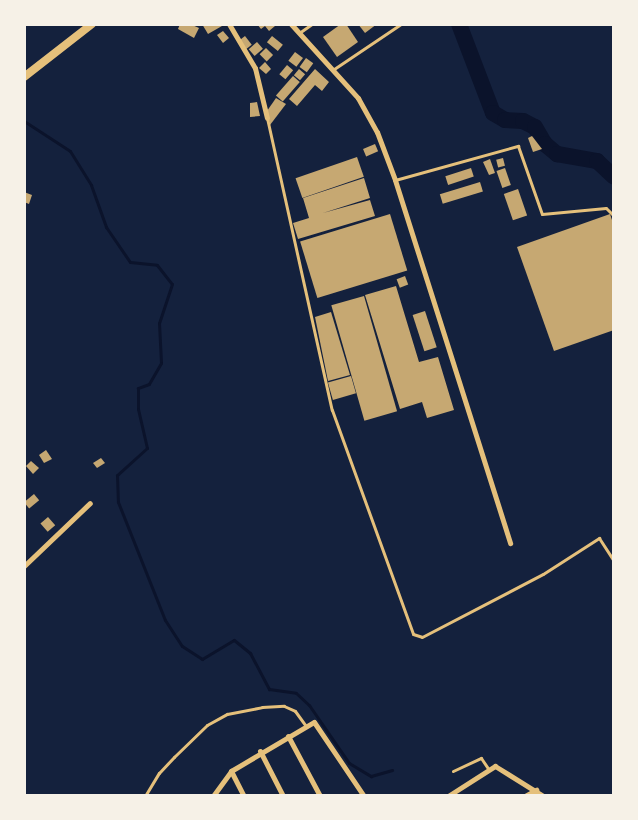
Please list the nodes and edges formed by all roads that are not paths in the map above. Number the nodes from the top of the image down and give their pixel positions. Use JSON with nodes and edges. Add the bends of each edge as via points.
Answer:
{"nodes":[{"id":1,"x":92,"y":24,"type":"edge"},
{"id":2,"x":229,"y":24,"type":"edge"},
{"id":3,"x":291,"y":24,"type":"edge"},
{"id":4,"x":312,"y":24,"type":"edge"},
{"id":5,"x":401,"y":24,"type":"edge"},
{"id":6,"x":299,"y":33,"type":"junction"},
{"id":7,"x":334,"y":69,"type":"junction"},
{"id":8,"x":24,"y":77,"type":"edge"},
{"id":9,"x":267,"y":118,"type":"joint"},
{"id":10,"x":395,"y":180,"type":"junction"},
{"id":11,"x":614,"y":216,"type":"edge"},
{"id":12,"x":90,"y":503,"type":"dead end"},
{"id":13,"x":510,"y":543,"type":"dead end"},
{"id":14,"x":614,"y":561,"type":"edge"},
{"id":15,"x":24,"y":566,"type":"edge"},
{"id":16,"x":306,"y":726,"type":"junction"},
{"id":17,"x":288,"y":736,"type":"junction"},
{"id":18,"x":260,"y":751,"type":"junction"},
{"id":19,"x":489,"y":770,"type":"junction"},
{"id":20,"x":231,"y":771,"type":"junction"},
{"id":21,"x":453,"y":771,"type":"dead end"},
{"id":22,"x":536,"y":790,"type":"junction"},
{"id":23,"x":145,"y":796,"type":"edge"},
{"id":24,"x":213,"y":796,"type":"edge"},
{"id":25,"x":244,"y":796,"type":"edge"},
{"id":26,"x":283,"y":796,"type":"edge"},
{"id":27,"x":320,"y":796,"type":"edge"},
{"id":28,"x":364,"y":796,"type":"edge"},
{"id":29,"x":447,"y":796,"type":"edge"},
{"id":30,"x":525,"y":796,"type":"edge"},
{"id":31,"x":543,"y":796,"type":"edge"}],
"edges":[{"from":1,"to":8,"type":"main road"},
{"from":2,"to":9,"type":"street","via":[[255,68]]},
{"from":3,"to":6,"type":"street"},
{"from":4,"to":6,"type":"lane"},
{"from":5,"to":7,"type":"lane"},
{"from":6,"to":7,"type":"street"},
{"from":7,"to":10,"type":"street","via":[[358,98],[377,132]]},
{"from":9,"to":14,"type":"lane","via":[[332,410],[413,634],[422,637],[543,574],[599,538]]},
{"from":10,"to":11,"type":"lane","via":[[518,146],[542,214],[606,208]]},
{"from":10,"to":13,"type":"street"},
{"from":12,"to":15,"type":"street"},
{"from":16,"to":17,"type":"street"},
{"from":16,"to":23,"type":"lane","via":[[295,711],[284,706],[227,714],[207,725],[174,757]]},
{"from":16,"to":28,"type":"street","via":[[316,723]]},
{"from":17,"to":18,"type":"street"},
{"from":17,"to":27,"type":"street"},
{"from":18,"to":20,"type":"street"},
{"from":18,"to":26,"type":"street"},
{"from":19,"to":21,"type":"lane","via":[[481,758]]},
{"from":19,"to":22,"type":"street","via":[[495,766]]},
{"from":19,"to":29,"type":"street"},
{"from":20,"to":24,"type":"street"},
{"from":20,"to":25,"type":"street"},
{"from":22,"to":30,"type":"street"},
{"from":22,"to":31,"type":"street"}]}
